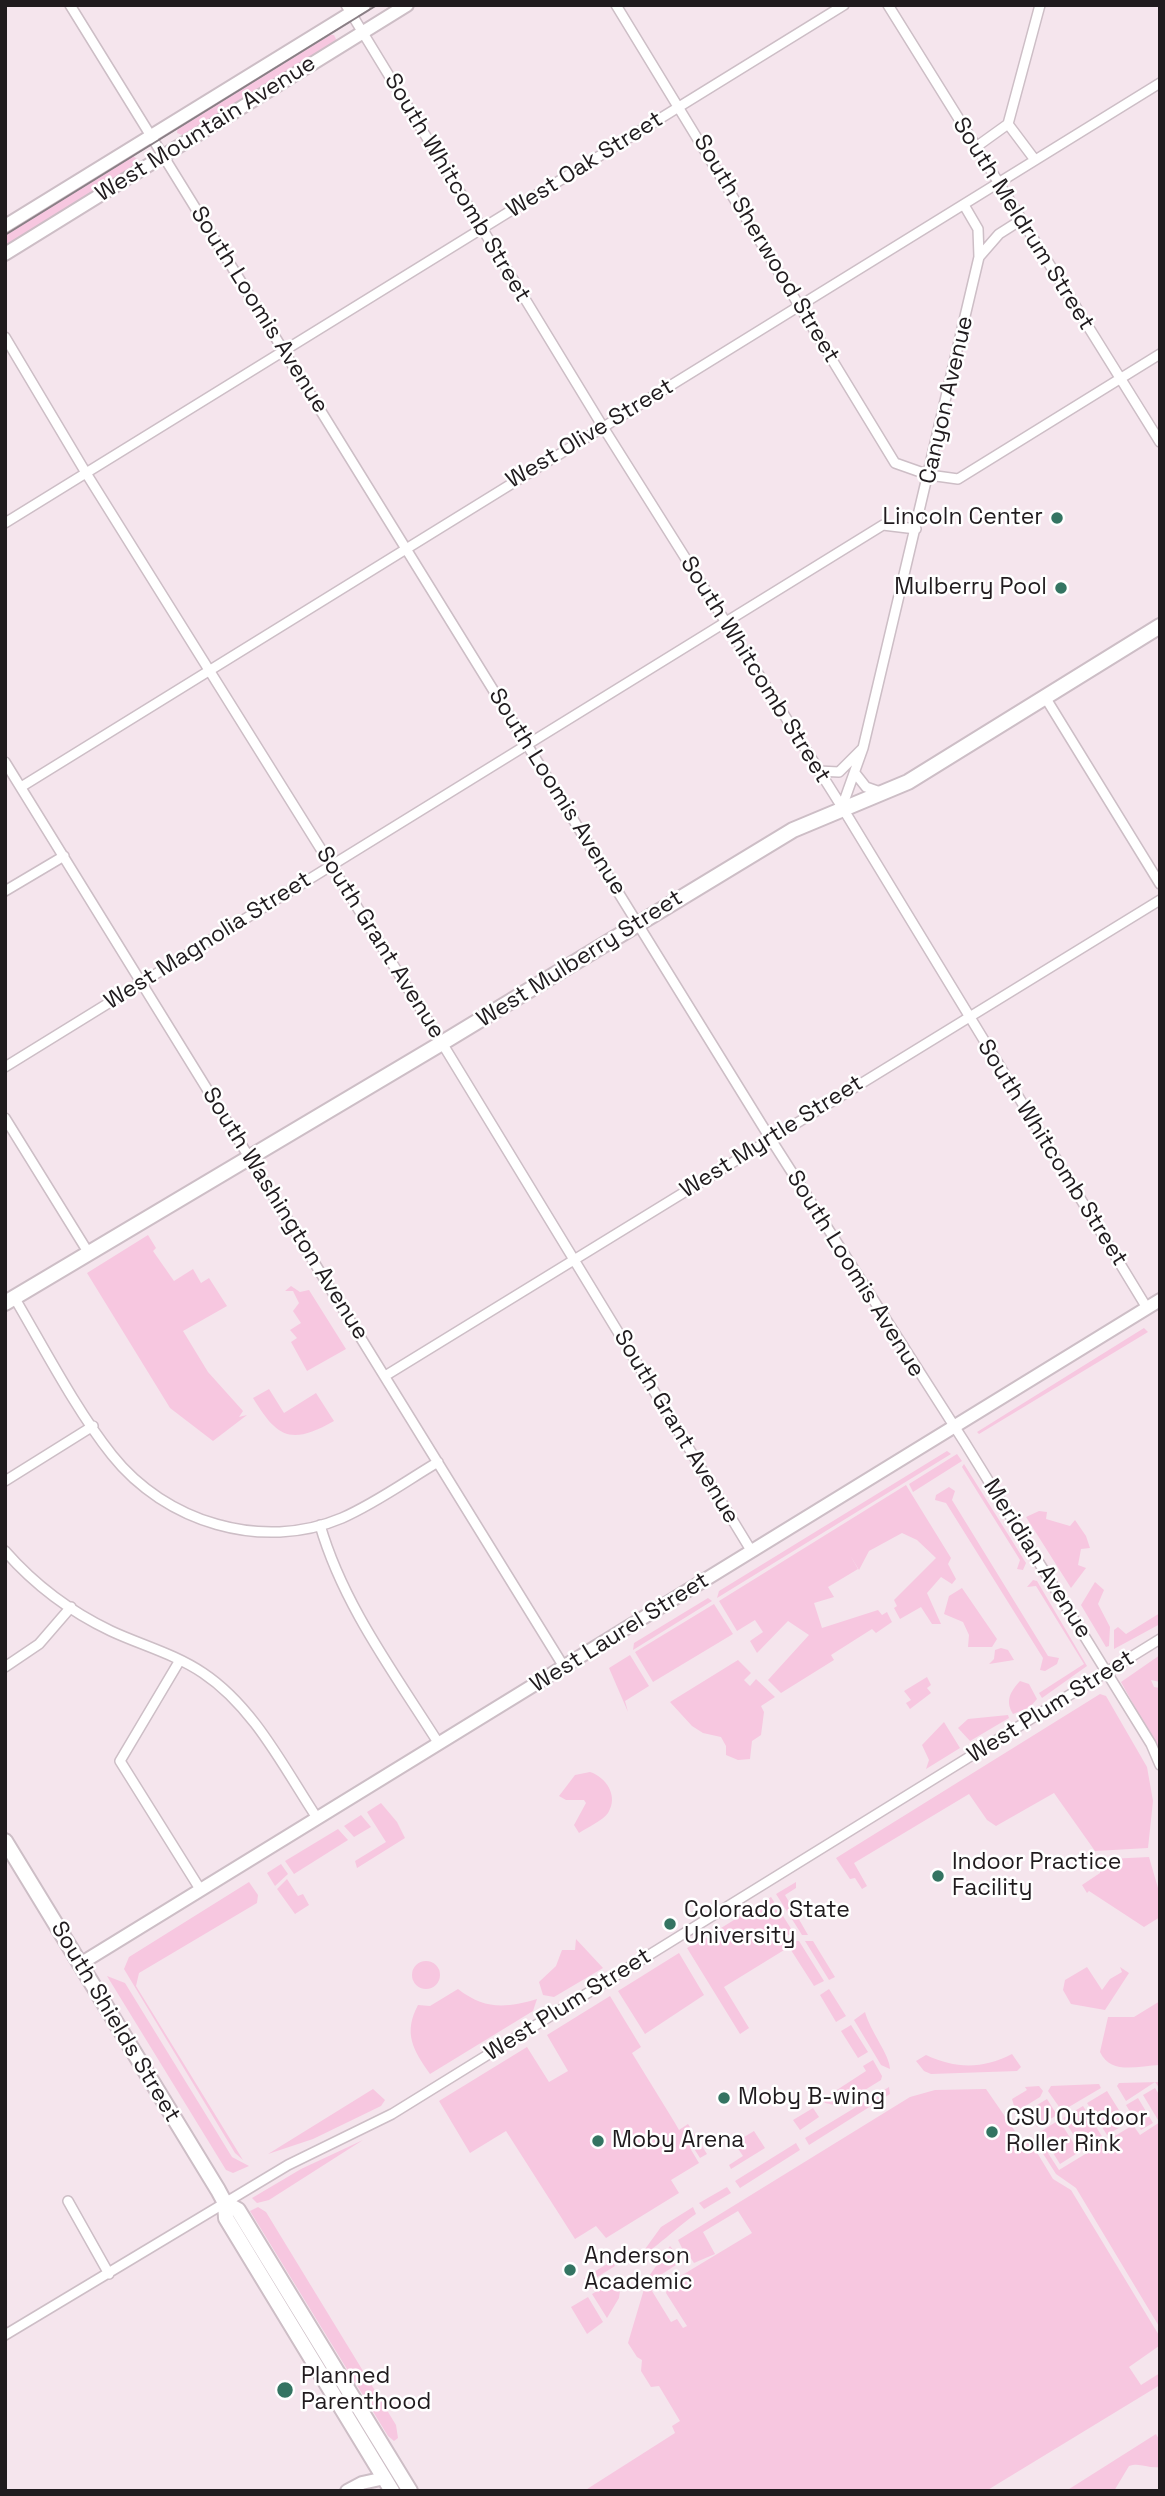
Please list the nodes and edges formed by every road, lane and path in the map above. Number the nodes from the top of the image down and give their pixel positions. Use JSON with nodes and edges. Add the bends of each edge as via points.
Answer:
{"nodes":[{"id":1,"x":70,"y":5,"type":"edge"},
{"id":2,"x":364,"y":5,"type":"edge"},
{"id":3,"x":407,"y":5,"type":"edge"},
{"id":4,"x":615,"y":5,"type":"edge"},
{"id":5,"x":844,"y":5,"type":"edge"},
{"id":6,"x":888,"y":5,"type":"edge"},
{"id":7,"x":1040,"y":5,"type":"edge"},
{"id":8,"x":348,"y":9,"type":"edge"},
{"id":9,"x":363,"y":33,"type":"junction"},
{"id":10,"x":1160,"y":83,"type":"edge"},
{"id":11,"x":679,"y":107,"type":"junction"},
{"id":12,"x":1008,"y":124,"type":"junction"},
{"id":13,"x":152,"y":137,"type":"junction"},
{"id":14,"x":976,"y":146,"type":"junction"},
{"id":15,"x":163,"y":155,"type":"junction"},
{"id":16,"x":1035,"y":160,"type":"junction"},
{"id":17,"x":998,"y":183,"type":"junction"},
{"id":18,"x":964,"y":205,"type":"junction"},
{"id":19,"x":1021,"y":220,"type":"junction"},
{"id":20,"x":5,"y":226,"type":"edge"},
{"id":21,"x":482,"y":229,"type":"junction"},
{"id":22,"x":5,"y":254,"type":"edge"},
{"id":23,"x":979,"y":257,"type":"junction"},
{"id":24,"x":800,"y":305,"type":"junction"},
{"id":25,"x":5,"y":337,"type":"edge"},
{"id":26,"x":284,"y":351,"type":"junction"},
{"id":27,"x":1160,"y":354,"type":"edge"},
{"id":28,"x":1120,"y":379,"type":"junction"},
{"id":29,"x":603,"y":427,"type":"junction"},
{"id":30,"x":1160,"y":442,"type":"edge"},
{"id":31,"x":86,"y":473,"type":"junction"},
{"id":32,"x":929,"y":474,"type":"junction"},
{"id":33,"x":5,"y":523,"type":"edge"},
{"id":34,"x":916,"y":529,"type":"junction"},
{"id":35,"x":405,"y":548,"type":"junction"},
{"id":36,"x":724,"y":623,"type":"junction"},
{"id":37,"x":1160,"y":626,"type":"edge"},
{"id":38,"x":210,"y":668,"type":"junction"},
{"id":39,"x":1045,"y":697,"type":"junction"},
{"id":40,"x":527,"y":744,"type":"junction"},
{"id":41,"x":863,"y":748,"type":"junction"},
{"id":42,"x":5,"y":762,"type":"edge"},
{"id":43,"x":818,"y":771,"type":"junction"},
{"id":44,"x":855,"y":773,"type":"junction"},
{"id":45,"x":21,"y":787,"type":"junction"},
{"id":46,"x":883,"y":793,"type":"junction"},
{"id":47,"x":842,"y":807,"type":"junction"},
{"id":48,"x":64,"y":856,"type":"junction"},
{"id":49,"x":331,"y":865,"type":"junction"},
{"id":50,"x":1160,"y":884,"type":"edge"},
{"id":51,"x":5,"y":891,"type":"edge"},
{"id":52,"x":1160,"y":900,"type":"edge"},
{"id":53,"x":638,"y":923,"type":"junction"},
{"id":54,"x":141,"y":982,"type":"junction"},
{"id":55,"x":967,"y":1016,"type":"junction"},
{"id":56,"x":442,"y":1043,"type":"junction"},
{"id":57,"x":5,"y":1067,"type":"edge"},
{"id":58,"x":5,"y":1118,"type":"edge"},
{"id":59,"x":769,"y":1138,"type":"junction"},
{"id":60,"x":249,"y":1156,"type":"junction"},
{"id":61,"x":88,"y":1252,"type":"junction"},
{"id":62,"x":574,"y":1260,"type":"junction"},
{"id":63,"x":9,"y":1300,"type":"edge"},
{"id":64,"x":1160,"y":1300,"type":"edge"},
{"id":65,"x":1147,"y":1308,"type":"junction"},
{"id":66,"x":385,"y":1376,"type":"junction"},
{"id":67,"x":93,"y":1426,"type":"junction"},
{"id":68,"x":953,"y":1427,"type":"junction"},
{"id":69,"x":438,"y":1462,"type":"junction"},
{"id":70,"x":5,"y":1480,"type":"edge"},
{"id":71,"x":320,"y":1525,"type":"junction"},
{"id":72,"x":5,"y":1551,"type":"edge"},
{"id":73,"x":752,"y":1552,"type":"junction"},
{"id":74,"x":71,"y":1607,"type":"junction"},
{"id":75,"x":1160,"y":1639,"type":"edge"},
{"id":76,"x":180,"y":1660,"type":"junction"},
{"id":77,"x":5,"y":1667,"type":"edge"},
{"id":78,"x":564,"y":1667,"type":"junction"},
{"id":79,"x":1106,"y":1673,"type":"junction"},
{"id":80,"x":439,"y":1744,"type":"junction"},
{"id":81,"x":1160,"y":1765,"type":"edge"},
{"id":82,"x":317,"y":1818,"type":"junction"},
{"id":83,"x":7,"y":1847,"type":"edge"},
{"id":84,"x":200,"y":1889,"type":"junction"},
{"id":85,"x":80,"y":1964,"type":"junction"},
{"id":86,"x":68,"y":2202,"type":"dead end"},
{"id":87,"x":225,"y":2203,"type":"junction"},
{"id":88,"x":110,"y":2274,"type":"junction"},
{"id":89,"x":7,"y":2332,"type":"edge"},
{"id":90,"x":398,"y":2470,"type":"junction"},
{"id":91,"x":388,"y":2484,"type":"edge"},
{"id":92,"x":347,"y":2491,"type":"edge"},
{"id":93,"x":373,"y":2491,"type":"edge"},
{"id":94,"x":410,"y":2491,"type":"edge"}],
"edges":[{"from":1,"to":13,"type":"street","name":"South Loomis Avenue"},
{"from":2,"to":8,"type":"main road","name":"West Mountain Avenue"},
{"from":3,"to":9,"type":"main road","name":"West Mountain Avenue"},
{"from":4,"to":11,"type":"street","name":"South Sherwood Street"},
{"from":5,"to":11,"type":"street","name":"West Oak Street"},
{"from":6,"to":14,"type":"street","name":"South Meldrum Street"},
{"from":7,"to":12,"type":"street"},
{"from":8,"to":9,"type":"street","name":"South Whitcomb Street"},
{"from":8,"to":13,"type":"main road","name":"West Mountain Avenue"},
{"from":9,"to":15,"type":"main road","name":"West Mountain Avenue"},
{"from":9,"to":21,"type":"street","name":"South Whitcomb Street"},
{"from":10,"to":16,"type":"street","name":"West Olive Street"},
{"from":11,"to":21,"type":"street","name":"West Oak Street"},
{"from":11,"to":24,"type":"street","name":"South Sherwood Street"},
{"from":12,"to":14,"type":"street"},
{"from":12,"to":16,"type":"street"},
{"from":13,"to":15,"type":"street","name":"South Loomis Avenue"},
{"from":13,"to":20,"type":"main road","name":"West Mountain Avenue"},
{"from":14,"to":17,"type":"street","name":"South Meldrum Street"},
{"from":15,"to":22,"type":"main road","name":"West Mountain Avenue"},
{"from":15,"to":26,"type":"street","name":"South Loomis Avenue"},
{"from":16,"to":17,"type":"street","name":"West Olive Street"},
{"from":17,"to":18,"type":"street","name":"West Olive Street"},
{"from":17,"to":19,"type":"street","name":"South Meldrum Street"},
{"from":18,"to":23,"type":"street","name":"Canyon Avenue","via":[[978,229]]},
{"from":18,"to":24,"type":"street","name":"West Olive Street"},
{"from":19,"to":23,"type":"street","via":[[999,234]]},
{"from":19,"to":28,"type":"street","name":"South Meldrum Street"},
{"from":21,"to":26,"type":"street","name":"West Oak Street"},
{"from":21,"to":29,"type":"street","name":"South Whitcomb Street"},
{"from":23,"to":32,"type":"street","name":"Canyon Avenue"},
{"from":24,"to":29,"type":"street","name":"West Olive Street"},
{"from":24,"to":32,"type":"street","name":"South Sherwood Street","via":[[895,463]]},
{"from":25,"to":31,"type":"street","name":"South Grant Avenue"},
{"from":26,"to":31,"type":"street","name":"West Oak Street"},
{"from":26,"to":35,"type":"street","name":"South Loomis Avenue"},
{"from":27,"to":28,"type":"street"},
{"from":28,"to":30,"type":"street","name":"South Meldrum Street"},
{"from":28,"to":32,"type":"street","via":[[958,479]]},
{"from":29,"to":35,"type":"street","name":"West Olive Street"},
{"from":29,"to":36,"type":"street","name":"South Whitcomb Street"},
{"from":31,"to":33,"type":"street","name":"West Oak Street"},
{"from":31,"to":38,"type":"street","name":"South Grant Avenue"},
{"from":32,"to":34,"type":"street","name":"Canyon Avenue"},
{"from":34,"to":36,"type":"street","name":"West Magnolia Street","via":[[883,525]]},
{"from":34,"to":41,"type":"street","name":"Canyon Avenue"},
{"from":35,"to":38,"type":"street","name":"West Olive Street"},
{"from":35,"to":40,"type":"street","name":"South Loomis Avenue"},
{"from":36,"to":40,"type":"street","name":"West Magnolia Street"},
{"from":36,"to":43,"type":"street","name":"South Whitcomb Street"},
{"from":37,"to":39,"type":"main road","name":"West Mulberry Street"},
{"from":38,"to":45,"type":"street","name":"West Olive Street"},
{"from":38,"to":49,"type":"street","name":"South Grant Avenue"},
{"from":39,"to":46,"type":"main road","name":"West Mulberry Street"},
{"from":39,"to":50,"type":"street"},
{"from":40,"to":49,"type":"street","name":"West Magnolia Street"},
{"from":40,"to":53,"type":"street","name":"South Loomis Avenue"},
{"from":41,"to":43,"type":"street","via":[[839,772]]},
{"from":41,"to":44,"type":"street","name":"Canyon Avenue"},
{"from":42,"to":45,"type":"street","name":"South Washington Avenue"},
{"from":43,"to":47,"type":"street","name":"South Whitcomb Street"},
{"from":44,"to":46,"type":"street","via":[[866,787]]},
{"from":44,"to":47,"type":"street","name":"Canyon Avenue"},
{"from":45,"to":48,"type":"street","name":"South Washington Avenue"},
{"from":46,"to":47,"type":"main road","name":"West Mulberry Street"},
{"from":47,"to":53,"type":"main road","name":"West Mulberry Street","via":[[793,830]]},
{"from":47,"to":55,"type":"street","name":"South Whitcomb Street"},
{"from":48,"to":51,"type":"street"},
{"from":48,"to":54,"type":"street","name":"South Washington Avenue"},
{"from":49,"to":54,"type":"street","name":"West Magnolia Street"},
{"from":49,"to":56,"type":"street","name":"South Grant Avenue"},
{"from":52,"to":55,"type":"street","name":"West Myrtle Street"},
{"from":53,"to":56,"type":"main road","name":"West Mulberry Street"},
{"from":53,"to":59,"type":"street","name":"South Loomis Avenue"},
{"from":54,"to":57,"type":"street","name":"West Magnolia Street"},
{"from":54,"to":60,"type":"street","name":"South Washington Avenue"},
{"from":55,"to":59,"type":"street","name":"West Myrtle Street"},
{"from":55,"to":65,"type":"street","name":"South Whitcomb Street"},
{"from":56,"to":60,"type":"main road","name":"West Mulberry Street"},
{"from":56,"to":62,"type":"street","name":"South Grant Avenue"},
{"from":58,"to":61,"type":"street"},
{"from":59,"to":62,"type":"street","name":"West Myrtle Street"},
{"from":59,"to":68,"type":"street","name":"South Loomis Avenue"},
{"from":60,"to":61,"type":"main road","name":"West Mulberry Street"},
{"from":60,"to":66,"type":"street","name":"South Washington Avenue"},
{"from":61,"to":63,"type":"main road","name":"West Mulberry Street"},
{"from":62,"to":66,"type":"street","name":"West Myrtle Street"},
{"from":62,"to":73,"type":"street","name":"South Grant Avenue"},
{"from":63,"to":67,"type":"street"},
{"from":64,"to":65,"type":"main road","name":"West Laurel Street"},
{"from":65,"to":68,"type":"main road","name":"West Laurel Street"},
{"from":66,"to":69,"type":"street","name":"South Washington Avenue"},
{"from":67,"to":70,"type":"street"},
{"from":67,"to":71,"type":"street","via":[[130,1475],[185,1513],[237,1530],[289,1531]]},
{"from":68,"to":73,"type":"main road","name":"West Laurel Street"},
{"from":68,"to":79,"type":"street","name":"Meridian Avenue"},
{"from":69,"to":71,"type":"street","via":[[363,1508]]},
{"from":69,"to":78,"type":"street","name":"South Washington Avenue"},
{"from":71,"to":80,"type":"street","via":[[352,1605]]},
{"from":72,"to":74,"type":"street","via":[[39,1585]]},
{"from":73,"to":78,"type":"main road","name":"West Laurel Street"},
{"from":74,"to":76,"type":"street","via":[[108,1630]]},
{"from":74,"to":77,"type":"street","via":[[39,1644]]},
{"from":75,"to":79,"type":"street","name":"West Plum Street"},
{"from":76,"to":82,"type":"street","via":[[238,1703]]},
{"from":76,"to":84,"type":"street","via":[[120,1761]]},
{"from":78,"to":80,"type":"main road","name":"West Laurel Street"},
{"from":79,"to":81,"type":"street","name":"Meridian Avenue"},
{"from":79,"to":87,"type":"street","name":"West Plum Street","via":[[392,2114],[288,2165]]},
{"from":80,"to":82,"type":"main road","name":"West Laurel Street"},
{"from":82,"to":84,"type":"main road","name":"West Laurel Street"},
{"from":83,"to":85,"type":"main road","name":"South Shields Street"},
{"from":84,"to":85,"type":"main road","name":"West Laurel Street"},
{"from":85,"to":87,"type":"main road","name":"South Shields Street"},
{"from":86,"to":88,"type":"street"},
{"from":87,"to":88,"type":"street","name":"West Plum Street"},
{"from":87,"to":90,"type":"main road","name":"South Shields Street","via":[[238,2210]]},
{"from":87,"to":91,"type":"main road","name":"South Shields Street","via":[[226,2218]]},
{"from":88,"to":89,"type":"street","name":"West Plum Street"},
{"from":90,"to":91,"type":"main road"},
{"from":90,"to":94,"type":"main road","name":"South Shields Street"},
{"from":91,"to":92,"type":"main road","via":[[362,2483]]},
{"from":91,"to":93,"type":"main road"}]}
